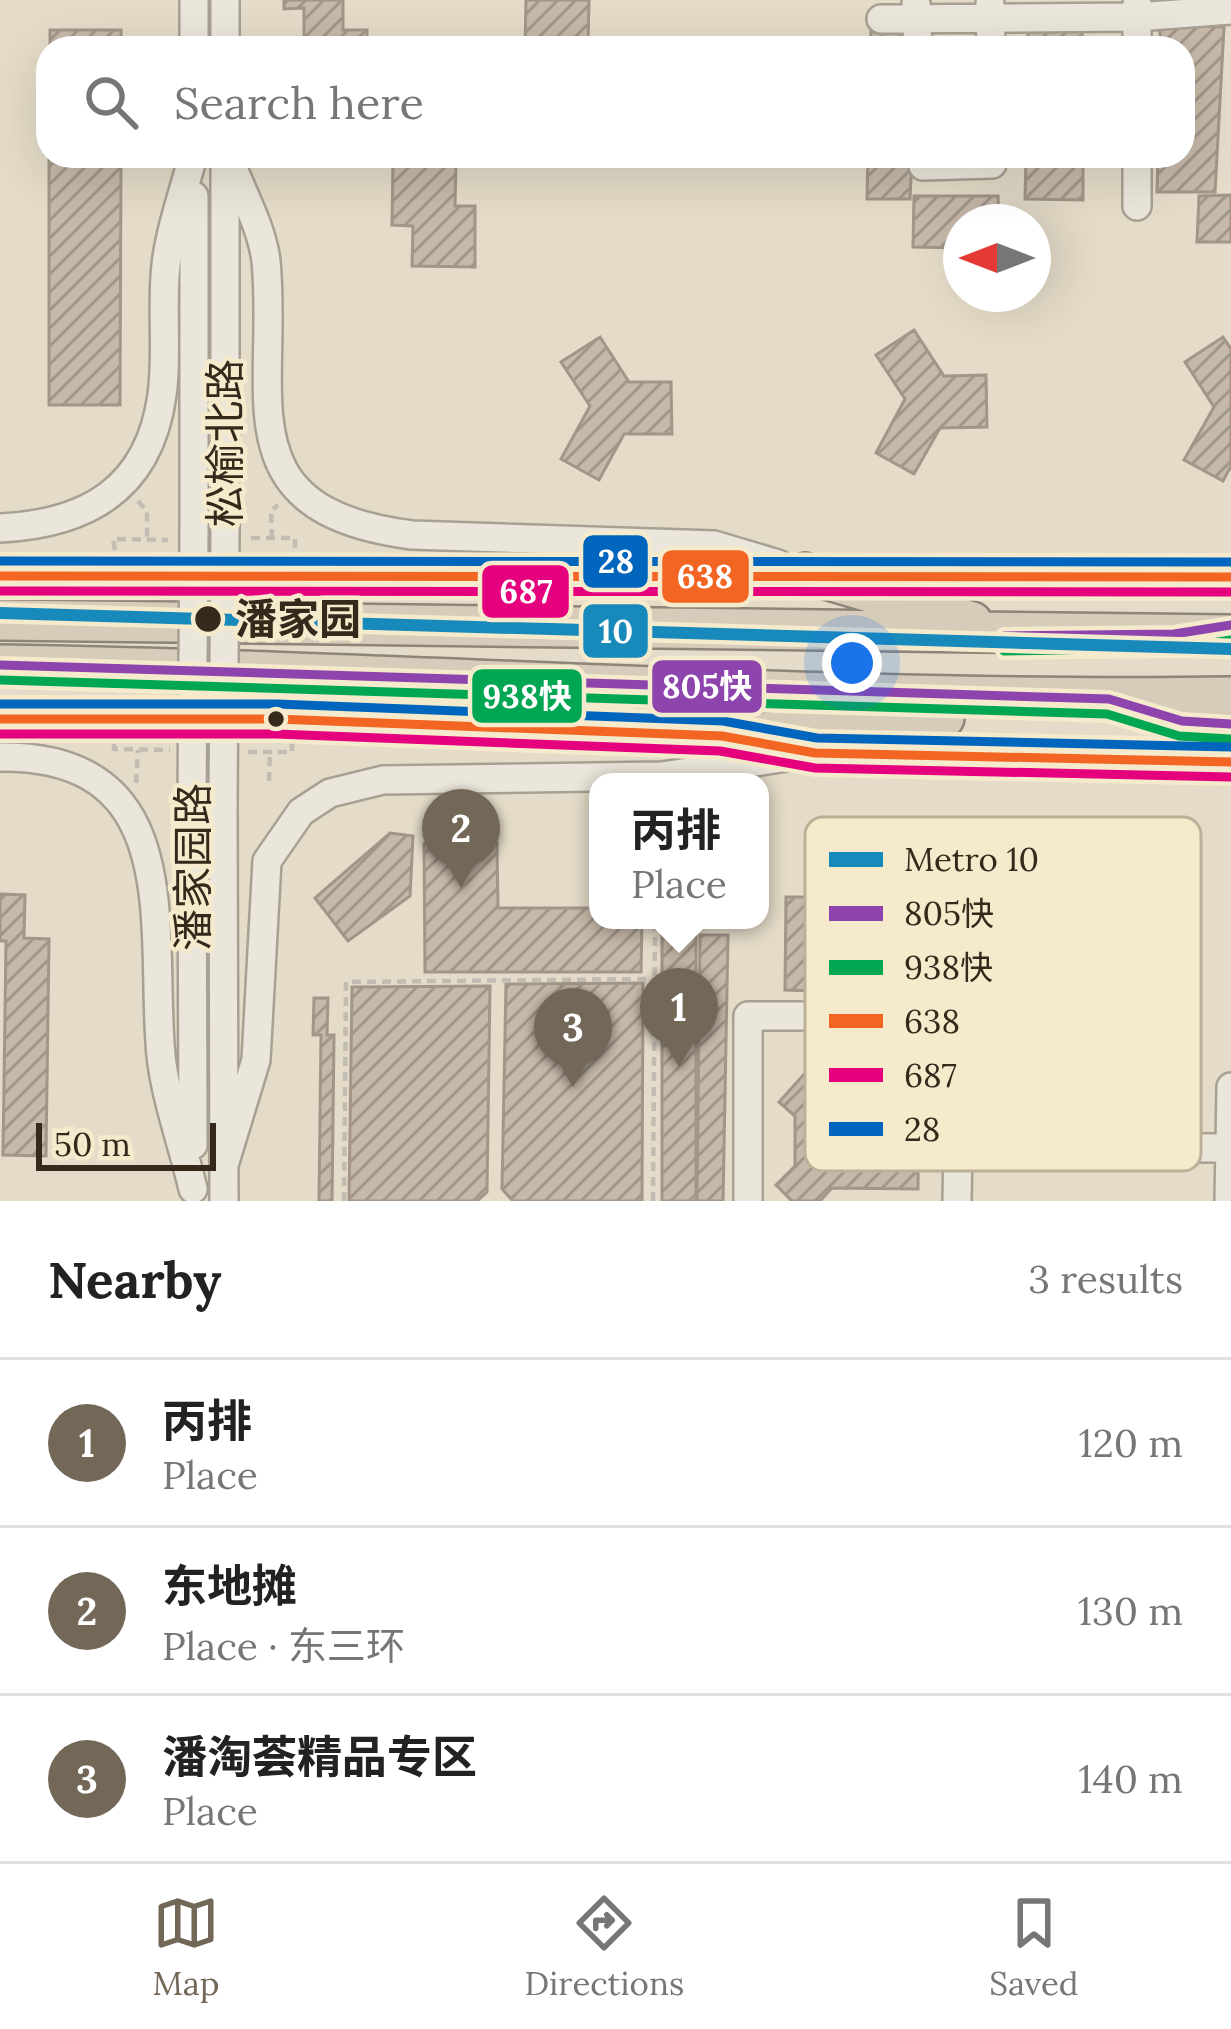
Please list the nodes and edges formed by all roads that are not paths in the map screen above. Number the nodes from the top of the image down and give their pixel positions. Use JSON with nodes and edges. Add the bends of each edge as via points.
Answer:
{"nodes":[{"id":1,"x":194,"y":0,"type":"edge"},
{"id":2,"x":225,"y":0,"type":"edge"},
{"id":3,"x":916,"y":9,"type":"edge"},
{"id":4,"x":990,"y":9,"type":"edge"},
{"id":5,"x":1137,"y":9,"type":"edge"},
{"id":6,"x":1231,"y":10,"type":"edge"},
{"id":7,"x":880,"y":19,"type":"dead end"},
{"id":8,"x":194,"y":36,"type":"edge"},
{"id":9,"x":225,"y":36,"type":"edge"},
{"id":10,"x":190,"y":168,"type":"edge"},
{"id":11,"x":193,"y":168,"type":"edge"},
{"id":12,"x":227,"y":168,"type":"edge"},
{"id":13,"x":232,"y":168,"type":"edge"},
{"id":14,"x":1137,"y":168,"type":"edge"},
{"id":15,"x":1137,"y":206,"type":"dead end"},
{"id":16,"x":0,"y":528,"type":"edge"},
{"id":17,"x":183,"y":536,"type":"joint"},
{"id":18,"x":805,"y":573,"type":"junction"},
{"id":19,"x":0,"y":576,"type":"edge"},
{"id":20,"x":1231,"y":577,"type":"edge"},
{"id":21,"x":0,"y":620,"type":"edge"},
{"id":22,"x":1231,"y":625,"type":"edge"},
{"id":23,"x":1174,"y":634,"type":"junction"},
{"id":24,"x":1231,"y":634,"type":"edge"},
{"id":25,"x":1018,"y":636,"type":"junction"},
{"id":26,"x":0,"y":665,"type":"edge"},
{"id":27,"x":1231,"y":697,"type":"edge"},
{"id":28,"x":1023,"y":698,"type":"junction"},
{"id":29,"x":1109,"y":699,"type":"junction"},
{"id":30,"x":0,"y":718,"type":"edge"},
{"id":31,"x":1231,"y":724,"type":"edge"},
{"id":32,"x":722,"y":736,"type":"junction"},
{"id":33,"x":815,"y":753,"type":"junction"},
{"id":34,"x":0,"y":757,"type":"edge"},
{"id":35,"x":1231,"y":762,"type":"edge"},
{"id":36,"x":682,"y":773,"type":"edge"},
{"id":37,"x":589,"y":777,"type":"edge"},
{"id":38,"x":223,"y":802,"type":"joint"},
{"id":39,"x":805,"y":1016,"type":"edge"},
{"id":40,"x":1231,"y":1087,"type":"edge"},
{"id":41,"x":1230,"y":1148,"type":"edge"},
{"id":42,"x":224,"y":1166,"type":"junction"},
{"id":43,"x":958,"y":1171,"type":"edge"},
{"id":44,"x":194,"y":1195,"type":"edge"},
{"id":45,"x":224,"y":1201,"type":"edge"},
{"id":46,"x":748,"y":1201,"type":"edge"},
{"id":47,"x":957,"y":1201,"type":"edge"},
{"id":48,"x":1229,"y":1201,"type":"edge"}],
"edges":[{"from":1,"to":8,"type":"street"},
{"from":2,"to":9,"type":"street"},
{"from":3,"to":4,"type":"street"},
{"from":3,"to":7,"type":"street"},
{"from":4,"to":5,"type":"street"},
{"from":5,"to":6,"type":"street"},
{"from":10,"to":16,"type":"street","via":[[166,262],[162,398],[140,464],[95,507],[51,526]]},
{"from":11,"to":17,"type":"street","name":"松榆北路"},
{"from":12,"to":38,"type":"street","name":"松榆北路","bridge":true,"via":[[236,536]]},
{"from":13,"to":18,"type":"street","via":[[266,257],[263,404],[275,452],[328,515],[412,536],[714,545]]},
{"from":14,"to":15,"type":"street"},
{"from":17,"to":44,"type":"street","name":"潘家园路","bridge":true},
{"from":18,"to":19,"type":"street"},
{"from":18,"to":20,"type":"street"},
{"from":18,"to":25,"type":"highway"},
{"from":21,"to":25,"type":"highway"},
{"from":22,"to":23,"type":"highway"},
{"from":23,"to":24,"type":"highway"},
{"from":23,"to":25,"type":"highway"},
{"from":26,"to":28,"type":"highway"},
{"from":27,"to":29,"type":"highway"},
{"from":28,"to":29,"type":"highway"},
{"from":28,"to":32,"type":"highway","via":[[979,717]]},
{"from":29,"to":31,"type":"highway","via":[[1183,721]]},
{"from":30,"to":32,"type":"street"},
{"from":32,"to":33,"type":"street"},
{"from":33,"to":35,"type":"street"},
{"from":33,"to":36,"type":"street"},
{"from":34,"to":44,"type":"street","via":[[85,775],[147,846],[158,899],[161,1059]]},
{"from":37,"to":42,"type":"street","via":[[383,780],[330,793],[301,812],[267,861],[256,1060]]},
{"from":38,"to":42,"type":"street","name":"潘家园路"},
{"from":39,"to":46,"type":"street","via":[[748,1016]]},
{"from":40,"to":41,"type":"street"},
{"from":41,"to":48,"type":"street"},
{"from":42,"to":45,"type":"street","name":"潘家园路"},
{"from":43,"to":47,"type":"street"}]}
